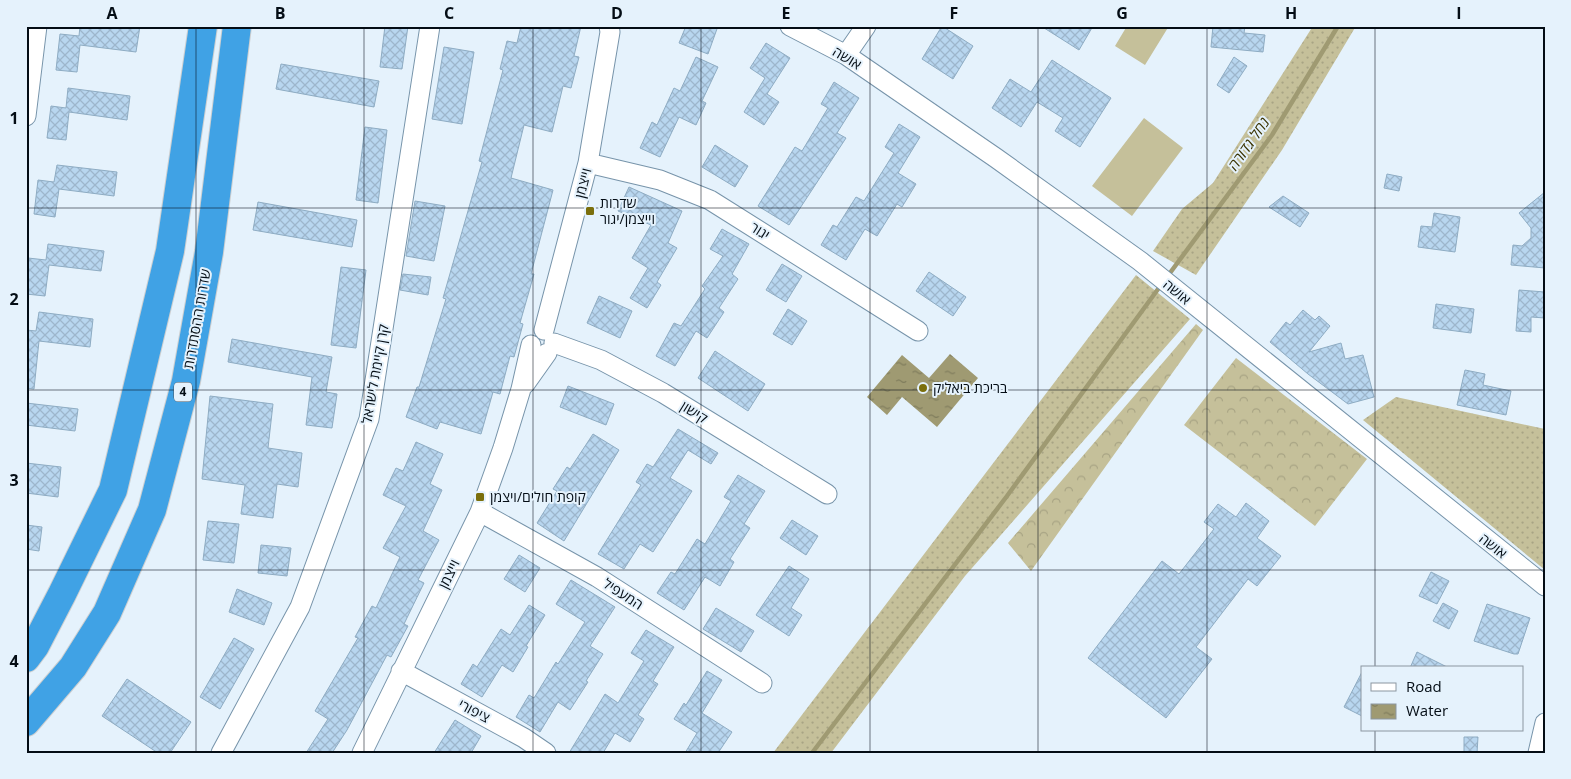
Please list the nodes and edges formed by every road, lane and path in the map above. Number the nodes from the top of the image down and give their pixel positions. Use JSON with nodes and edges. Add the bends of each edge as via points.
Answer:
{"nodes":[{"id":1,"x":37,"y":26,"type":"edge"},
{"id":2,"x":203,"y":26,"type":"edge"},
{"id":3,"x":237,"y":26,"type":"edge"},
{"id":4,"x":430,"y":26,"type":"edge"},
{"id":5,"x":790,"y":26,"type":"edge"},
{"id":6,"x":866,"y":26,"type":"edge"},
{"id":7,"x":612,"y":28,"type":"edge"},
{"id":8,"x":846,"y":55,"type":"junction"},
{"id":9,"x":26,"y":116,"type":"edge"},
{"id":10,"x":588,"y":163,"type":"junction"},
{"id":11,"x":918,"y":331,"type":"dead end"},
{"id":12,"x":544,"y":343,"type":"junction"},
{"id":13,"x":827,"y":494,"type":"dead end"},
{"id":14,"x":480,"y":512,"type":"junction"},
{"id":15,"x":1545,"y":586,"type":"edge"},
{"id":16,"x":26,"y":658,"type":"edge"},
{"id":17,"x":401,"y":671,"type":"junction"},
{"id":18,"x":762,"y":684,"type":"dead end"},
{"id":19,"x":26,"y":722,"type":"edge"},
{"id":20,"x":1545,"y":723,"type":"edge"},
{"id":21,"x":221,"y":753,"type":"edge"},
{"id":22,"x":362,"y":753,"type":"edge"},
{"id":23,"x":546,"y":753,"type":"edge"},
{"id":24,"x":1538,"y":753,"type":"edge"}],
"edges":[{"from":1,"to":9,"type":"street"},
{"from":2,"to":16,"type":"highway","via":[[170,251],[113,490],[62,594]]},
{"from":3,"to":19,"type":"highway","name":"שדרות ההסתדרות","number":"4","via":[[209,252],[186,381],[152,510],[107,613],[73,667]]},
{"from":4,"to":21,"type":"street","name":"קרן קיימת לישראל","via":[[369,419],[300,607]]},
{"from":5,"to":8,"type":"street","name":"אושה"},
{"from":6,"to":8,"type":"street"},
{"from":7,"to":10,"type":"street","name":"וייצמן"},
{"from":8,"to":15,"type":"street","name":"אושה","via":[[1140,261]]},
{"from":10,"to":11,"type":"street","name":"יגור","via":[[660,180],[710,200]]},
{"from":10,"to":12,"type":"street","name":"וייצמן"},
{"from":12,"to":13,"type":"street","name":"קישון","via":[[601,360],[663,393]]},
{"from":12,"to":14,"type":"street","name":"וייצמן","via":[[521,389]]},
{"from":14,"to":17,"type":"street","name":"וייצמן"},
{"from":14,"to":18,"type":"street","name":"המעפיל","via":[[597,577]]},
{"from":17,"to":22,"type":"street","name":"וייצמן"},
{"from":17,"to":23,"type":"street","name":"ציפורי"},
{"from":20,"to":24,"type":"street"}]}
